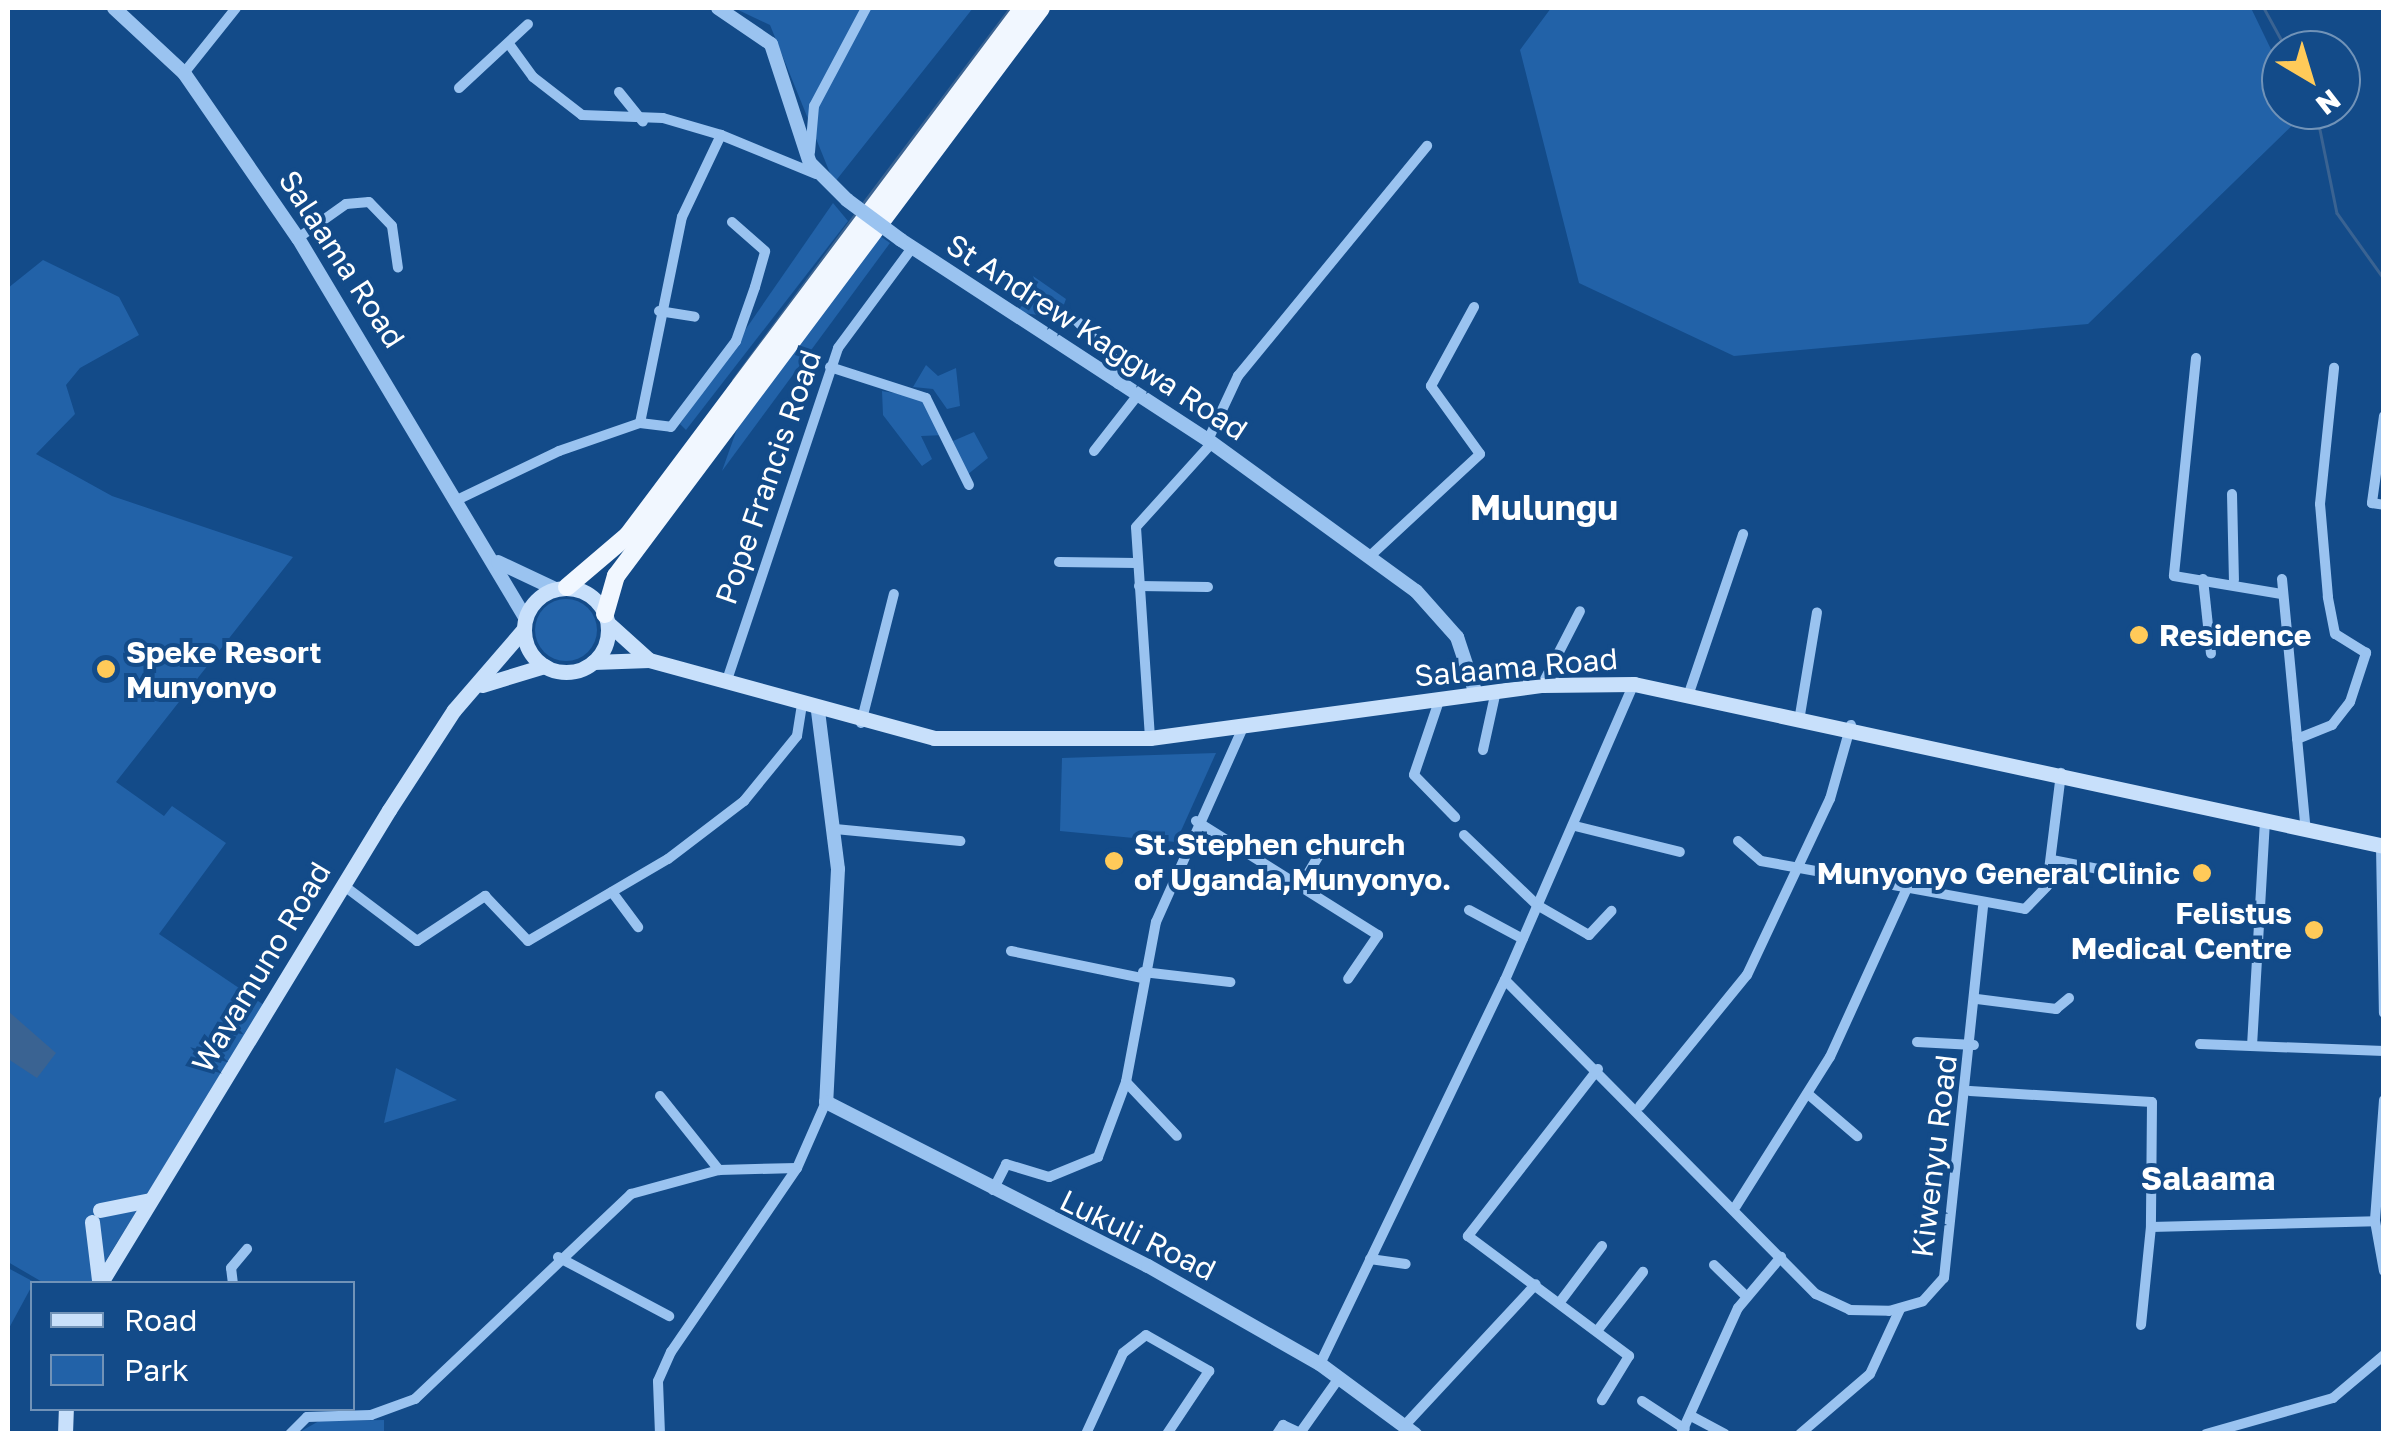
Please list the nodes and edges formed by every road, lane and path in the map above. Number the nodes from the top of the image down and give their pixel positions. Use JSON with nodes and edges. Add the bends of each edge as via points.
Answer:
{"nodes":[{"id":1,"x":114,"y":8,"type":"edge"},
{"id":2,"x":236,"y":8,"type":"edge"},
{"id":3,"x":718,"y":8,"type":"edge"},
{"id":4,"x":866,"y":8,"type":"edge"},
{"id":5,"x":1023,"y":8,"type":"edge"},
{"id":6,"x":1041,"y":8,"type":"edge"},
{"id":7,"x":528,"y":24,"type":"dead end"},
{"id":8,"x":509,"y":44,"type":"junction"},
{"id":9,"x":184,"y":73,"type":"junction"},
{"id":10,"x":459,"y":88,"type":"dead end"},
{"id":11,"x":620,"y":92,"type":"dead end"},
{"id":12,"x":643,"y":122,"type":"junction"},
{"id":13,"x":722,"y":135,"type":"junction"},
{"id":14,"x":1427,"y":146,"type":"dead end"},
{"id":15,"x":813,"y":168,"type":"junction"},
{"id":16,"x":732,"y":222,"type":"dead end"},
{"id":17,"x":298,"y":238,"type":"junction"},
{"id":18,"x":907,"y":244,"type":"junction"},
{"id":19,"x":398,"y":268,"type":"dead end"},
{"id":20,"x":1474,"y":308,"type":"dead end"},
{"id":21,"x":659,"y":311,"type":"junction"},
{"id":22,"x":694,"y":317,"type":"dead end"},
{"id":23,"x":1073,"y":318,"type":"dead end"},
{"id":24,"x":2196,"y":358,"type":"dead end"},
{"id":25,"x":830,"y":367,"type":"junction"},
{"id":26,"x":2334,"y":368,"type":"dead end"},
{"id":27,"x":1118,"y":384,"type":"junction"},
{"id":28,"x":1137,"y":396,"type":"junction"},
{"id":29,"x":2384,"y":416,"type":"edge"},
{"id":30,"x":640,"y":423,"type":"junction"},
{"id":31,"x":1210,"y":441,"type":"junction"},
{"id":32,"x":1094,"y":450,"type":"dead end"},
{"id":33,"x":969,"y":486,"type":"dead end"},
{"id":34,"x":2232,"y":494,"type":"dead end"},
{"id":35,"x":459,"y":498,"type":"junction"},
{"id":36,"x":2384,"y":505,"type":"edge"},
{"id":37,"x":1743,"y":534,"type":"dead end"},
{"id":38,"x":1370,"y":556,"type":"junction"},
{"id":39,"x":498,"y":562,"type":"junction"},
{"id":40,"x":1058,"y":562,"type":"dead end"},
{"id":41,"x":1138,"y":564,"type":"junction"},
{"id":42,"x":2203,"y":579,"type":"junction"},
{"id":43,"x":2282,"y":579,"type":"dead end"},
{"id":44,"x":2234,"y":580,"type":"junction"},
{"id":45,"x":1138,"y":586,"type":"junction"},
{"id":46,"x":1208,"y":587,"type":"dead end"},
{"id":47,"x":560,"y":588,"type":"junction"},
{"id":48,"x":894,"y":594,"type":"dead end"},
{"id":49,"x":2282,"y":594,"type":"junction"},
{"id":50,"x":1580,"y":612,"type":"dead end"},
{"id":51,"x":1817,"y":612,"type":"dead end"},
{"id":52,"x":606,"y":618,"type":"junction"},
{"id":53,"x":524,"y":624,"type":"junction"},
{"id":54,"x":2210,"y":654,"type":"dead end"},
{"id":55,"x":649,"y":660,"type":"junction"},
{"id":56,"x":593,"y":662,"type":"junction"},
{"id":57,"x":544,"y":666,"type":"junction"},
{"id":58,"x":1634,"y":684,"type":"junction"},
{"id":59,"x":725,"y":685,"type":"junction"},
{"id":60,"x":1542,"y":686,"type":"junction"},
{"id":61,"x":478,"y":687,"type":"junction"},
{"id":62,"x":1496,"y":691,"type":"junction"},
{"id":63,"x":1689,"y":693,"type":"junction"},
{"id":64,"x":1476,"y":694,"type":"junction"},
{"id":65,"x":1440,"y":698,"type":"junction"},
{"id":66,"x":810,"y":709,"type":"junction"},
{"id":67,"x":1800,"y":715,"type":"junction"},
{"id":68,"x":860,"y":724,"type":"junction"},
{"id":69,"x":1851,"y":724,"type":"junction"},
{"id":70,"x":1244,"y":725,"type":"junction"},
{"id":71,"x":1150,"y":738,"type":"junction"},
{"id":72,"x":2296,"y":739,"type":"junction"},
{"id":73,"x":1482,"y":750,"type":"dead end"},
{"id":74,"x":2061,"y":772,"type":"junction"},
{"id":75,"x":1454,"y":818,"type":"dead end"},
{"id":76,"x":1196,"y":821,"type":"junction"},
{"id":77,"x":2265,"y":822,"type":"junction"},
{"id":78,"x":1575,"y":826,"type":"junction"},
{"id":79,"x":835,"y":829,"type":"junction"},
{"id":80,"x":2306,"y":831,"type":"junction"},
{"id":81,"x":1464,"y":835,"type":"dead end"},
{"id":82,"x":960,"y":841,"type":"dead end"},
{"id":83,"x":1738,"y":841,"type":"dead end"},
{"id":84,"x":1325,"y":845,"type":"dead end"},
{"id":85,"x":2382,"y":846,"type":"edge"},
{"id":86,"x":1680,"y":852,"type":"dead end"},
{"id":87,"x":2052,"y":860,"type":"junction"},
{"id":88,"x":1799,"y":867,"type":"junction"},
{"id":89,"x":2135,"y":876,"type":"dead end"},
{"id":90,"x":343,"y":885,"type":"junction"},
{"id":91,"x":1300,"y":887,"type":"junction"},
{"id":92,"x":1906,"y":890,"type":"junction"},
{"id":93,"x":612,"y":892,"type":"junction"},
{"id":94,"x":1538,"y":906,"type":"junction"},
{"id":95,"x":1984,"y":906,"type":"junction"},
{"id":96,"x":1470,"y":910,"type":"dead end"},
{"id":97,"x":1611,"y":911,"type":"dead end"},
{"id":98,"x":638,"y":927,"type":"dead end"},
{"id":99,"x":1523,"y":938,"type":"junction"},
{"id":100,"x":1011,"y":951,"type":"dead end"},
{"id":101,"x":1142,"y":975,"type":"junction"},
{"id":102,"x":1348,"y":978,"type":"dead end"},
{"id":103,"x":1505,"y":980,"type":"junction"},
{"id":104,"x":1230,"y":982,"type":"dead end"},
{"id":105,"x":2069,"y":998,"type":"dead end"},
{"id":106,"x":1977,"y":999,"type":"junction"},
{"id":107,"x":2384,"y":1012,"type":"edge"},
{"id":108,"x":1917,"y":1042,"type":"dead end"},
{"id":109,"x":2200,"y":1044,"type":"dead end"},
{"id":110,"x":1974,"y":1045,"type":"junction"},
{"id":111,"x":2252,"y":1046,"type":"junction"},
{"id":112,"x":2384,"y":1051,"type":"edge"},
{"id":113,"x":1598,"y":1070,"type":"junction"},
{"id":114,"x":1126,"y":1082,"type":"junction"},
{"id":115,"x":1970,"y":1091,"type":"junction"},
{"id":116,"x":1808,"y":1094,"type":"junction"},
{"id":117,"x":660,"y":1096,"type":"dead end"},
{"id":118,"x":2384,"y":1100,"type":"edge"},
{"id":119,"x":826,"y":1102,"type":"junction"},
{"id":120,"x":1640,"y":1106,"type":"junction"},
{"id":121,"x":1177,"y":1136,"type":"dead end"},
{"id":122,"x":1857,"y":1136,"type":"dead end"},
{"id":123,"x":2382,"y":1146,"type":"edge"},
{"id":124,"x":797,"y":1168,"type":"junction"},
{"id":125,"x":720,"y":1170,"type":"junction"},
{"id":126,"x":992,"y":1192,"type":"junction"},
{"id":127,"x":150,"y":1200,"type":"junction"},
{"id":128,"x":1736,"y":1206,"type":"junction"},
{"id":129,"x":2375,"y":1221,"type":"junction"},
{"id":130,"x":2150,"y":1227,"type":"junction"},
{"id":131,"x":1602,"y":1246,"type":"dead end"},
{"id":132,"x":247,"y":1249,"type":"dead end"},
{"id":133,"x":558,"y":1257,"type":"junction"},
{"id":134,"x":1781,"y":1258,"type":"junction"},
{"id":135,"x":1370,"y":1259,"type":"junction"},
{"id":136,"x":1406,"y":1264,"type":"dead end"},
{"id":137,"x":2383,"y":1264,"type":"edge"},
{"id":138,"x":1714,"y":1265,"type":"dead end"},
{"id":139,"x":1643,"y":1272,"type":"dead end"},
{"id":140,"x":99,"y":1281,"type":"edge"},
{"id":141,"x":101,"y":1281,"type":"edge"},
{"id":142,"x":233,"y":1281,"type":"edge"},
{"id":143,"x":1536,"y":1284,"type":"junction"},
{"id":144,"x":1746,"y":1296,"type":"junction"},
{"id":145,"x":1560,"y":1302,"type":"junction"},
{"id":146,"x":1900,"y":1309,"type":"junction"},
{"id":147,"x":668,"y":1316,"type":"dead end"},
{"id":148,"x":2141,"y":1325,"type":"dead end"},
{"id":149,"x":1597,"y":1331,"type":"junction"},
{"id":150,"x":2384,"y":1355,"type":"edge"},
{"id":151,"x":1320,"y":1364,"type":"junction"},
{"id":152,"x":1339,"y":1378,"type":"junction"},
{"id":153,"x":1602,"y":1400,"type":"dead end"},
{"id":154,"x":1642,"y":1400,"type":"dead end"},
{"id":155,"x":1693,"y":1417,"type":"junction"},
{"id":156,"x":1410,"y":1429,"type":"edge"},
{"id":157,"x":1683,"y":1431,"type":"edge"},
{"id":158,"x":2221,"y":1431,"type":"edge"},
{"id":159,"x":1300,"y":1433,"type":"edge"},
{"id":160,"x":290,"y":1434,"type":"edge"},
{"id":161,"x":660,"y":1434,"type":"edge"},
{"id":162,"x":1086,"y":1434,"type":"edge"},
{"id":163,"x":1166,"y":1434,"type":"edge"},
{"id":164,"x":1278,"y":1434,"type":"edge"},
{"id":165,"x":1725,"y":1434,"type":"edge"},
{"id":166,"x":1800,"y":1434,"type":"edge"},
{"id":167,"x":2206,"y":1434,"type":"edge"}],
"edges":[{"from":1,"to":9,"type":"street","name":"Salaama Road"},
{"from":2,"to":9,"type":"street"},
{"from":3,"to":15,"type":"street","via":[[771,44]]},
{"from":4,"to":15,"type":"street","via":[[814,106]]},
{"from":5,"to":47,"type":"highway","via":[[628,535]]},
{"from":6,"to":52,"type":"highway","via":[[633,553]]},
{"from":7,"to":8,"type":"street"},
{"from":8,"to":10,"type":"street"},
{"from":8,"to":12,"type":"street","via":[[533,78],[582,114]]},
{"from":9,"to":17,"type":"street","name":"Salaama Road"},
{"from":11,"to":12,"type":"street"},
{"from":12,"to":13,"type":"street","via":[[663,118]]},
{"from":13,"to":15,"type":"street"},
{"from":13,"to":21,"type":"street","via":[[682,217]]},
{"from":14,"to":31,"type":"street","via":[[1238,376]]},
{"from":15,"to":18,"type":"street","name":"St Andrew Kaggwa Road","bridge":true},
{"from":16,"to":30,"type":"street","via":[[765,251],[736,341],[671,427]]},
{"from":17,"to":19,"type":"street","via":[[346,204],[369,202],[392,226]]},
{"from":17,"to":35,"type":"street","name":"Salaama Road"},
{"from":18,"to":25,"type":"street","name":"Pope Francis Road"},
{"from":18,"to":27,"type":"street","name":"St Andrew Kaggwa Road"},
{"from":20,"to":38,"type":"street","via":[[1431,386],[1480,454]]},
{"from":21,"to":22,"type":"street"},
{"from":21,"to":30,"type":"street"},
{"from":23,"to":27,"type":"street","via":[[1119,364]]},
{"from":24,"to":42,"type":"street","via":[[2174,576]]},
{"from":25,"to":33,"type":"street","via":[[926,398]]},
{"from":25,"to":59,"type":"street","name":"Pope Francis Road"},
{"from":26,"to":72,"type":"street","via":[[2320,504],[2328,598],[2335,634],[2366,653],[2350,702],[2332,725]]},
{"from":27,"to":28,"type":"street","name":"St Andrew Kaggwa Road"},
{"from":28,"to":31,"type":"street","name":"St Andrew Kaggwa Road"},
{"from":28,"to":32,"type":"street"},
{"from":29,"to":36,"type":"street","via":[[2372,503]]},
{"from":30,"to":35,"type":"street"},
{"from":31,"to":38,"type":"street","name":"St Andrew Kaggwa Road"},
{"from":31,"to":41,"type":"street","via":[[1137,522]]},
{"from":34,"to":44,"type":"street"},
{"from":35,"to":39,"type":"street","name":"Salaama Road"},
{"from":37,"to":63,"type":"street"},
{"from":38,"to":64,"type":"street","name":"St Andrew Kaggwa Road","via":[[1449,625]]},
{"from":39,"to":47,"type":"street"},
{"from":39,"to":53,"type":"street","name":"Salaama Road"},
{"from":40,"to":41,"type":"street"},
{"from":41,"to":45,"type":"street"},
{"from":42,"to":44,"type":"street"},
{"from":42,"to":54,"type":"street"},
{"from":43,"to":49,"type":"street"},
{"from":44,"to":49,"type":"street"},
{"from":45,"to":46,"type":"street"},
{"from":45,"to":71,"type":"street"},
{"from":47,"to":52,"type":"main road","via":[[590,595]]},
{"from":47,"to":53,"type":"main road"},
{"from":48,"to":68,"type":"street"},
{"from":49,"to":72,"type":"street"},
{"from":50,"to":60,"type":"street"},
{"from":51,"to":67,"type":"street"},
{"from":52,"to":55,"type":"main road","name":"Salaama Road"},
{"from":52,"to":56,"type":"main road"},
{"from":53,"to":57,"type":"main road"},
{"from":53,"to":61,"type":"main road","name":"Wavamuno Road"},
{"from":55,"to":56,"type":"main road","name":"Salaama Road"},
{"from":55,"to":59,"type":"main road","name":"Salaama Road"},
{"from":56,"to":57,"type":"main road","via":[[569,672]]},
{"from":57,"to":61,"type":"main road"},
{"from":58,"to":60,"type":"main road","name":"Salaama Road"},
{"from":58,"to":63,"type":"main road","name":"Salaama Road"},
{"from":58,"to":78,"type":"street"},
{"from":59,"to":66,"type":"main road","name":"Salaama Road"},
{"from":60,"to":62,"type":"main road","name":"Salaama Road"},
{"from":61,"to":90,"type":"main road","name":"Wavamuno Road"},
{"from":62,"to":64,"type":"main road","name":"Salaama Road"},
{"from":62,"to":73,"type":"street"},
{"from":63,"to":67,"type":"main road","name":"Salaama Road"},
{"from":64,"to":65,"type":"main road","name":"Salaama Road"},
{"from":65,"to":70,"type":"main road","name":"Salaama Road"},
{"from":65,"to":75,"type":"street","via":[[1414,775]]},
{"from":66,"to":68,"type":"main road","name":"Salaama Road"},
{"from":66,"to":79,"type":"street"},
{"from":66,"to":93,"type":"street","via":[[797,736],[744,801]]},
{"from":67,"to":69,"type":"main road","name":"Salaama Road"},
{"from":68,"to":71,"type":"main road","name":"Salaama Road","via":[[981,743]]},
{"from":69,"to":74,"type":"main road","name":"Salaama Road"},
{"from":69,"to":88,"type":"street"},
{"from":70,"to":71,"type":"main road","name":"Salaama Road"},
{"from":70,"to":76,"type":"street"},
{"from":72,"to":80,"type":"street"},
{"from":74,"to":77,"type":"main road","name":"Salaama Road"},
{"from":74,"to":87,"type":"street"},
{"from":76,"to":91,"type":"street"},
{"from":76,"to":101,"type":"street"},
{"from":77,"to":80,"type":"main road","name":"Salaama Road"},
{"from":77,"to":111,"type":"street"},
{"from":78,"to":86,"type":"street"},
{"from":78,"to":94,"type":"street"},
{"from":79,"to":82,"type":"street"},
{"from":79,"to":119,"type":"street","via":[[836,999]]},
{"from":80,"to":85,"type":"main road","name":"Salaama Road"},
{"from":81,"to":94,"type":"street"},
{"from":83,"to":88,"type":"street","via":[[1761,862]]},
{"from":84,"to":91,"type":"street"},
{"from":85,"to":107,"type":"street"},
{"from":87,"to":89,"type":"street"},
{"from":87,"to":95,"type":"street","via":[[2034,907]]},
{"from":88,"to":92,"type":"street"},
{"from":88,"to":120,"type":"street","via":[[1744,980]]},
{"from":90,"to":93,"type":"street","via":[[417,941],[486,896],[528,942]]},
{"from":90,"to":127,"type":"main road","name":"Wavamuno Road"},
{"from":91,"to":102,"type":"street","via":[[1378,935]]},
{"from":92,"to":95,"type":"street"},
{"from":92,"to":116,"type":"street"},
{"from":93,"to":98,"type":"street"},
{"from":94,"to":97,"type":"street","via":[[1589,935]]},
{"from":94,"to":99,"type":"street"},
{"from":95,"to":106,"type":"street","name":"Kiwenyu Road"},
{"from":96,"to":99,"type":"street"},
{"from":99,"to":103,"type":"street"},
{"from":100,"to":101,"type":"street"},
{"from":101,"to":104,"type":"street"},
{"from":101,"to":114,"type":"street"},
{"from":103,"to":113,"type":"street"},
{"from":103,"to":135,"type":"street"},
{"from":105,"to":106,"type":"street","via":[[2056,1009]]},
{"from":106,"to":110,"type":"street","name":"Kiwenyu Road"},
{"from":108,"to":110,"type":"street"},
{"from":109,"to":111,"type":"street"},
{"from":110,"to":115,"type":"street","name":"Kiwenyu Road"},
{"from":111,"to":112,"type":"street"},
{"from":113,"to":120,"type":"street"},
{"from":113,"to":143,"type":"street","via":[[1468,1236]]},
{"from":114,"to":121,"type":"street"},
{"from":114,"to":126,"type":"street","via":[[1098,1158],[1049,1177],[1006,1164]]},
{"from":115,"to":130,"type":"street","via":[[2152,1102]]},
{"from":115,"to":146,"type":"street","name":"Kiwenyu Road","via":[[1944,1278],[1924,1302]]},
{"from":116,"to":122,"type":"street"},
{"from":116,"to":128,"type":"street"},
{"from":117,"to":125,"type":"street"},
{"from":118,"to":123,"type":"street"},
{"from":119,"to":124,"type":"street"},
{"from":119,"to":126,"type":"street","name":"Lukuli Road"},
{"from":120,"to":128,"type":"street"},
{"from":123,"to":129,"type":"street"},
{"from":124,"to":125,"type":"street"},
{"from":124,"to":161,"type":"street","via":[[672,1352],[658,1381]]},
{"from":125,"to":133,"type":"street","via":[[630,1194]]},
{"from":126,"to":151,"type":"street","name":"Lukuli Road","via":[[1148,1266]]},
{"from":127,"to":140,"type":"main road","via":[[96,1216]]},
{"from":127,"to":141,"type":"main road","name":"Wavamuno Road"},
{"from":128,"to":134,"type":"street"},
{"from":129,"to":130,"type":"street"},
{"from":129,"to":137,"type":"street"},
{"from":130,"to":148,"type":"street"},
{"from":131,"to":145,"type":"street"},
{"from":132,"to":142,"type":"street","via":[[231,1268]]},
{"from":133,"to":147,"type":"street"},
{"from":133,"to":160,"type":"street","via":[[415,1398],[371,1415],[307,1417]]},
{"from":134,"to":144,"type":"street"},
{"from":134,"to":146,"type":"street","via":[[1835,1306]]},
{"from":135,"to":136,"type":"street"},
{"from":135,"to":151,"type":"street"},
{"from":138,"to":144,"type":"street"},
{"from":139,"to":149,"type":"street"},
{"from":143,"to":145,"type":"street"},
{"from":143,"to":156,"type":"street"},
{"from":144,"to":155,"type":"street"},
{"from":145,"to":149,"type":"street"},
{"from":146,"to":166,"type":"street","via":[[1870,1374]]},
{"from":149,"to":153,"type":"street","via":[[1630,1359]]},
{"from":150,"to":158,"type":"street","via":[[2333,1398]]},
{"from":151,"to":152,"type":"street","name":"Lukuli Road"},
{"from":152,"to":156,"type":"street","name":"Lukuli Road"},
{"from":152,"to":159,"type":"street"},
{"from":154,"to":157,"type":"street"},
{"from":155,"to":157,"type":"street"},
{"from":155,"to":165,"type":"street"},
{"from":158,"to":167,"type":"street"},
{"from":159,"to":164,"type":"street","via":[[1283,1425]]},
{"from":162,"to":163,"type":"street","via":[[1123,1353],[1146,1335],[1209,1371]]}]}
